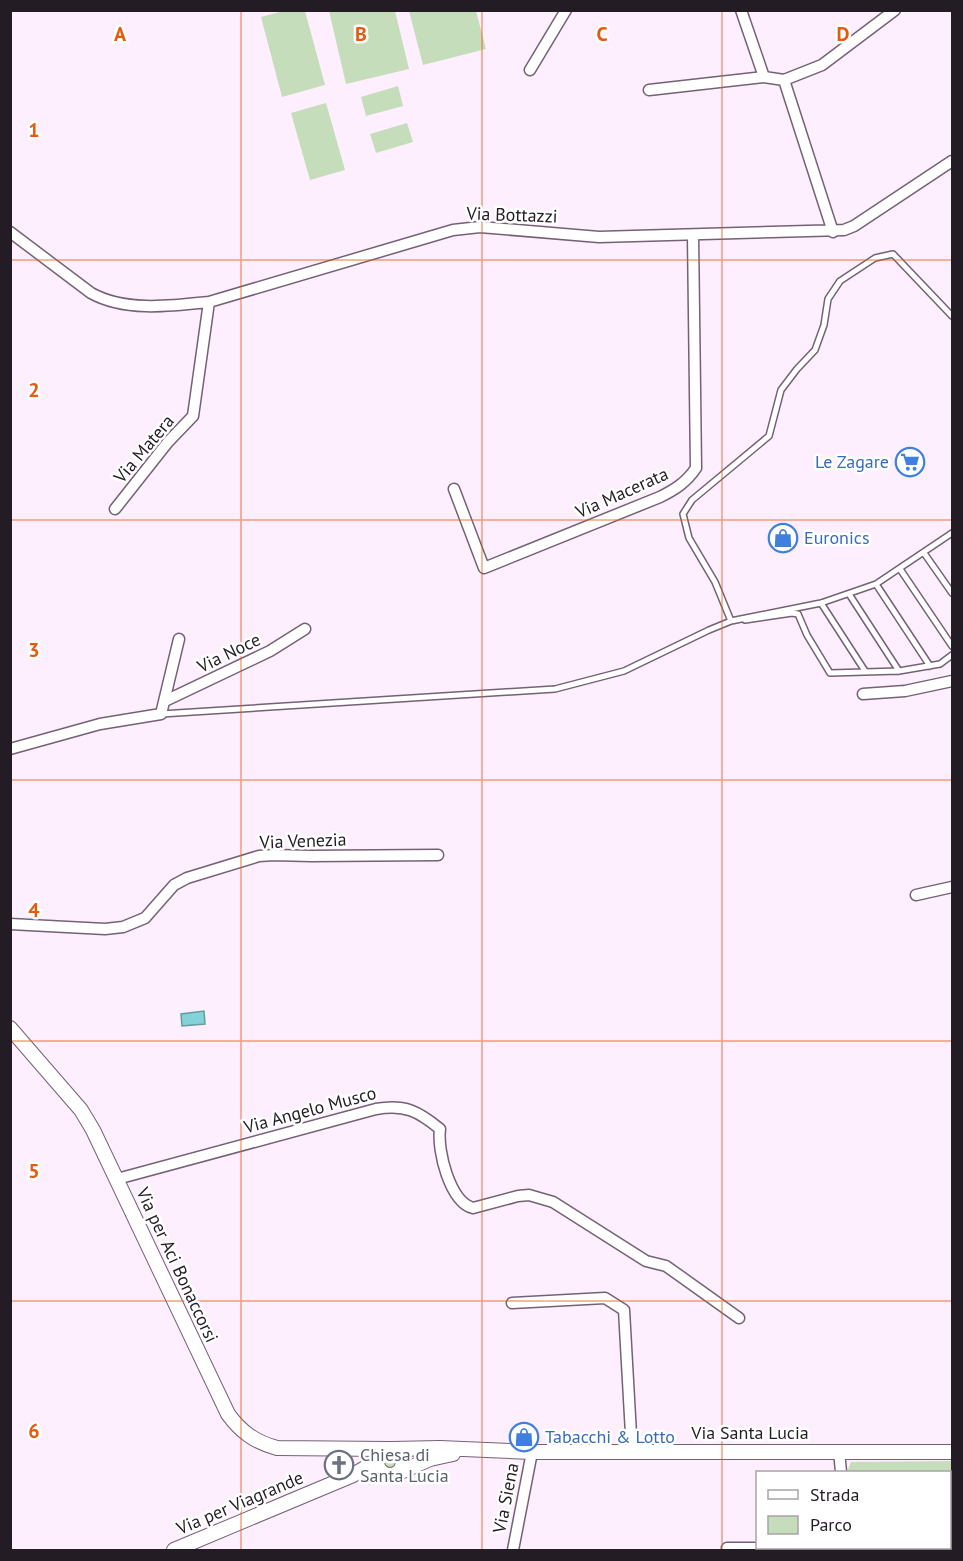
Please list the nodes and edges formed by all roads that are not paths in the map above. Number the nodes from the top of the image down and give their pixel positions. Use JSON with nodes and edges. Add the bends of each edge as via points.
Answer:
{"nodes":[{"id":1,"x":566,"y":10,"type":"edge"},
{"id":2,"x":741,"y":10,"type":"edge"},
{"id":3,"x":895,"y":10,"type":"edge"},
{"id":4,"x":530,"y":70,"type":"dead end"},
{"id":5,"x":764,"y":77,"type":"junction"},
{"id":6,"x":784,"y":80,"type":"junction"},
{"id":7,"x":649,"y":90,"type":"dead end"},
{"id":8,"x":952,"y":161,"type":"edge"},
{"id":9,"x":10,"y":232,"type":"edge"},
{"id":10,"x":833,"y":232,"type":"junction"},
{"id":11,"x":693,"y":235,"type":"junction"},
{"id":12,"x":209,"y":302,"type":"junction"},
{"id":13,"x":952,"y":316,"type":"edge"},
{"id":14,"x":454,"y":489,"type":"dead end"},
{"id":15,"x":115,"y":509,"type":"dead end"},
{"id":16,"x":950,"y":535,"type":"edge"},
{"id":17,"x":952,"y":544,"type":"edge"},
{"id":18,"x":924,"y":553,"type":"junction"},
{"id":19,"x":900,"y":569,"type":"junction"},
{"id":20,"x":876,"y":584,"type":"junction"},
{"id":21,"x":952,"y":593,"type":"edge"},
{"id":22,"x":849,"y":594,"type":"junction"},
{"id":23,"x":821,"y":603,"type":"junction"},
{"id":24,"x":731,"y":621,"type":"junction"},
{"id":25,"x":305,"y":629,"type":"dead end"},
{"id":26,"x":179,"y":639,"type":"dead end"},
{"id":27,"x":952,"y":646,"type":"edge"},
{"id":28,"x":952,"y":655,"type":"edge"},
{"id":29,"x":930,"y":666,"type":"junction"},
{"id":30,"x":865,"y":671,"type":"junction"},
{"id":31,"x":899,"y":671,"type":"junction"},
{"id":32,"x":952,"y":681,"type":"edge"},
{"id":33,"x":863,"y":693,"type":"dead end"},
{"id":34,"x":165,"y":701,"type":"junction"},
{"id":35,"x":161,"y":714,"type":"junction"},
{"id":36,"x":10,"y":749,"type":"edge"},
{"id":37,"x":438,"y":855,"type":"dead end"},
{"id":38,"x":952,"y":887,"type":"edge"},
{"id":39,"x":916,"y":895,"type":"dead end"},
{"id":40,"x":10,"y":924,"type":"edge"},
{"id":41,"x":10,"y":1028,"type":"edge"},
{"id":42,"x":117,"y":1179,"type":"junction"},
{"id":43,"x":512,"y":1303,"type":"dead end"},
{"id":44,"x":739,"y":1318,"type":"dead end"},
{"id":45,"x":476,"y":1450,"type":"junction"},
{"id":46,"x":839,"y":1451,"type":"junction"},
{"id":47,"x":532,"y":1452,"type":"junction"},
{"id":48,"x":632,"y":1452,"type":"junction"},
{"id":49,"x":952,"y":1452,"type":"edge"},
{"id":50,"x":385,"y":1461,"type":"junction"},
{"id":51,"x":841,"y":1471,"type":"edge"},
{"id":52,"x":727,"y":1548,"type":"dead end"},
{"id":53,"x":756,"y":1548,"type":"edge"},
{"id":54,"x":174,"y":1551,"type":"edge"},
{"id":55,"x":513,"y":1551,"type":"edge"}],
"edges":[{"from":1,"to":4,"type":"street"},
{"from":2,"to":5,"type":"street"},
{"from":3,"to":6,"type":"street","via":[[822,65]]},
{"from":5,"to":6,"type":"street"},
{"from":5,"to":7,"type":"street"},
{"from":6,"to":10,"type":"street"},
{"from":8,"to":10,"type":"street","name":"Via Bottazzi","via":[[854,225]]},
{"from":9,"to":12,"type":"street","name":"Via Bottazzi","via":[[103,300],[173,306]]},
{"from":10,"to":11,"type":"street","name":"Via Bottazzi"},
{"from":11,"to":12,"type":"street","name":"Via Bottazzi","via":[[599,237],[480,227],[453,230]]},
{"from":11,"to":14,"type":"street","name":"Via Macerata","via":[[696,468],[690,477],[660,497],[484,568]]},
{"from":12,"to":15,"type":"street","name":"Via Matera","via":[[193,416]]},
{"from":13,"to":24,"type":"lane","via":[[893,254],[875,258],[840,281],[828,298],[815,350],[782,390],[769,436],[692,500],[683,514],[689,538]]},
{"from":16,"to":17,"type":"lane"},
{"from":16,"to":18,"type":"lane"},
{"from":18,"to":19,"type":"lane"},
{"from":18,"to":21,"type":"lane"},
{"from":19,"to":20,"type":"lane"},
{"from":19,"to":27,"type":"lane"},
{"from":20,"to":22,"type":"lane"},
{"from":20,"to":29,"type":"lane"},
{"from":22,"to":23,"type":"lane"},
{"from":22,"to":31,"type":"lane"},
{"from":23,"to":24,"type":"lane"},
{"from":23,"to":30,"type":"lane"},
{"from":24,"to":30,"type":"lane","via":[[798,614],[830,673]]},
{"from":24,"to":35,"type":"lane","via":[[624,671],[555,689]]},
{"from":25,"to":34,"type":"street","name":"Via Noce","via":[[270,651]]},
{"from":26,"to":34,"type":"street"},
{"from":28,"to":29,"type":"lane"},
{"from":29,"to":31,"type":"lane"},
{"from":30,"to":31,"type":"lane"},
{"from":32,"to":33,"type":"street","via":[[905,691]]},
{"from":34,"to":35,"type":"street"},
{"from":35,"to":36,"type":"street","via":[[100,724]]},
{"from":37,"to":40,"type":"street","name":"Via Venezia","via":[[259,856],[187,878],[174,885],[145,918],[123,927]]},
{"from":38,"to":39,"type":"street"},
{"from":41,"to":42,"type":"main road","name":"Via per Aci Bonaccorsi","via":[[81,1110]]},
{"from":42,"to":44,"type":"street","name":"Via Angelo Musco","via":[[376,1108],[406,1108],[422,1114],[440,1130],[440,1160],[459,1200],[466,1206],[473,1208],[529,1195],[554,1202],[646,1261],[666,1266]]},
{"from":42,"to":50,"type":"main road","name":"Via per Aci Bonaccorsi","via":[[239,1430],[277,1448],[349,1449]]},
{"from":43,"to":48,"type":"street","via":[[605,1298],[624,1310]]},
{"from":45,"to":47,"type":"main road","name":"Via Santa Lucia"},
{"from":45,"to":50,"type":"main road"},
{"from":45,"to":50,"type":"main road","name":"Via per Viagrande","via":[[430,1459]]},
{"from":46,"to":48,"type":"main road","name":"Via Santa Lucia"},
{"from":46,"to":49,"type":"main road","name":"Via Santa Lucia"},
{"from":46,"to":51,"type":"street"},
{"from":47,"to":48,"type":"main road","name":"Via Santa Lucia"},
{"from":47,"to":55,"type":"street","name":"Via Siena"},
{"from":50,"to":54,"type":"main road","name":"Via per Viagrande"},
{"from":52,"to":53,"type":"street"}]}
